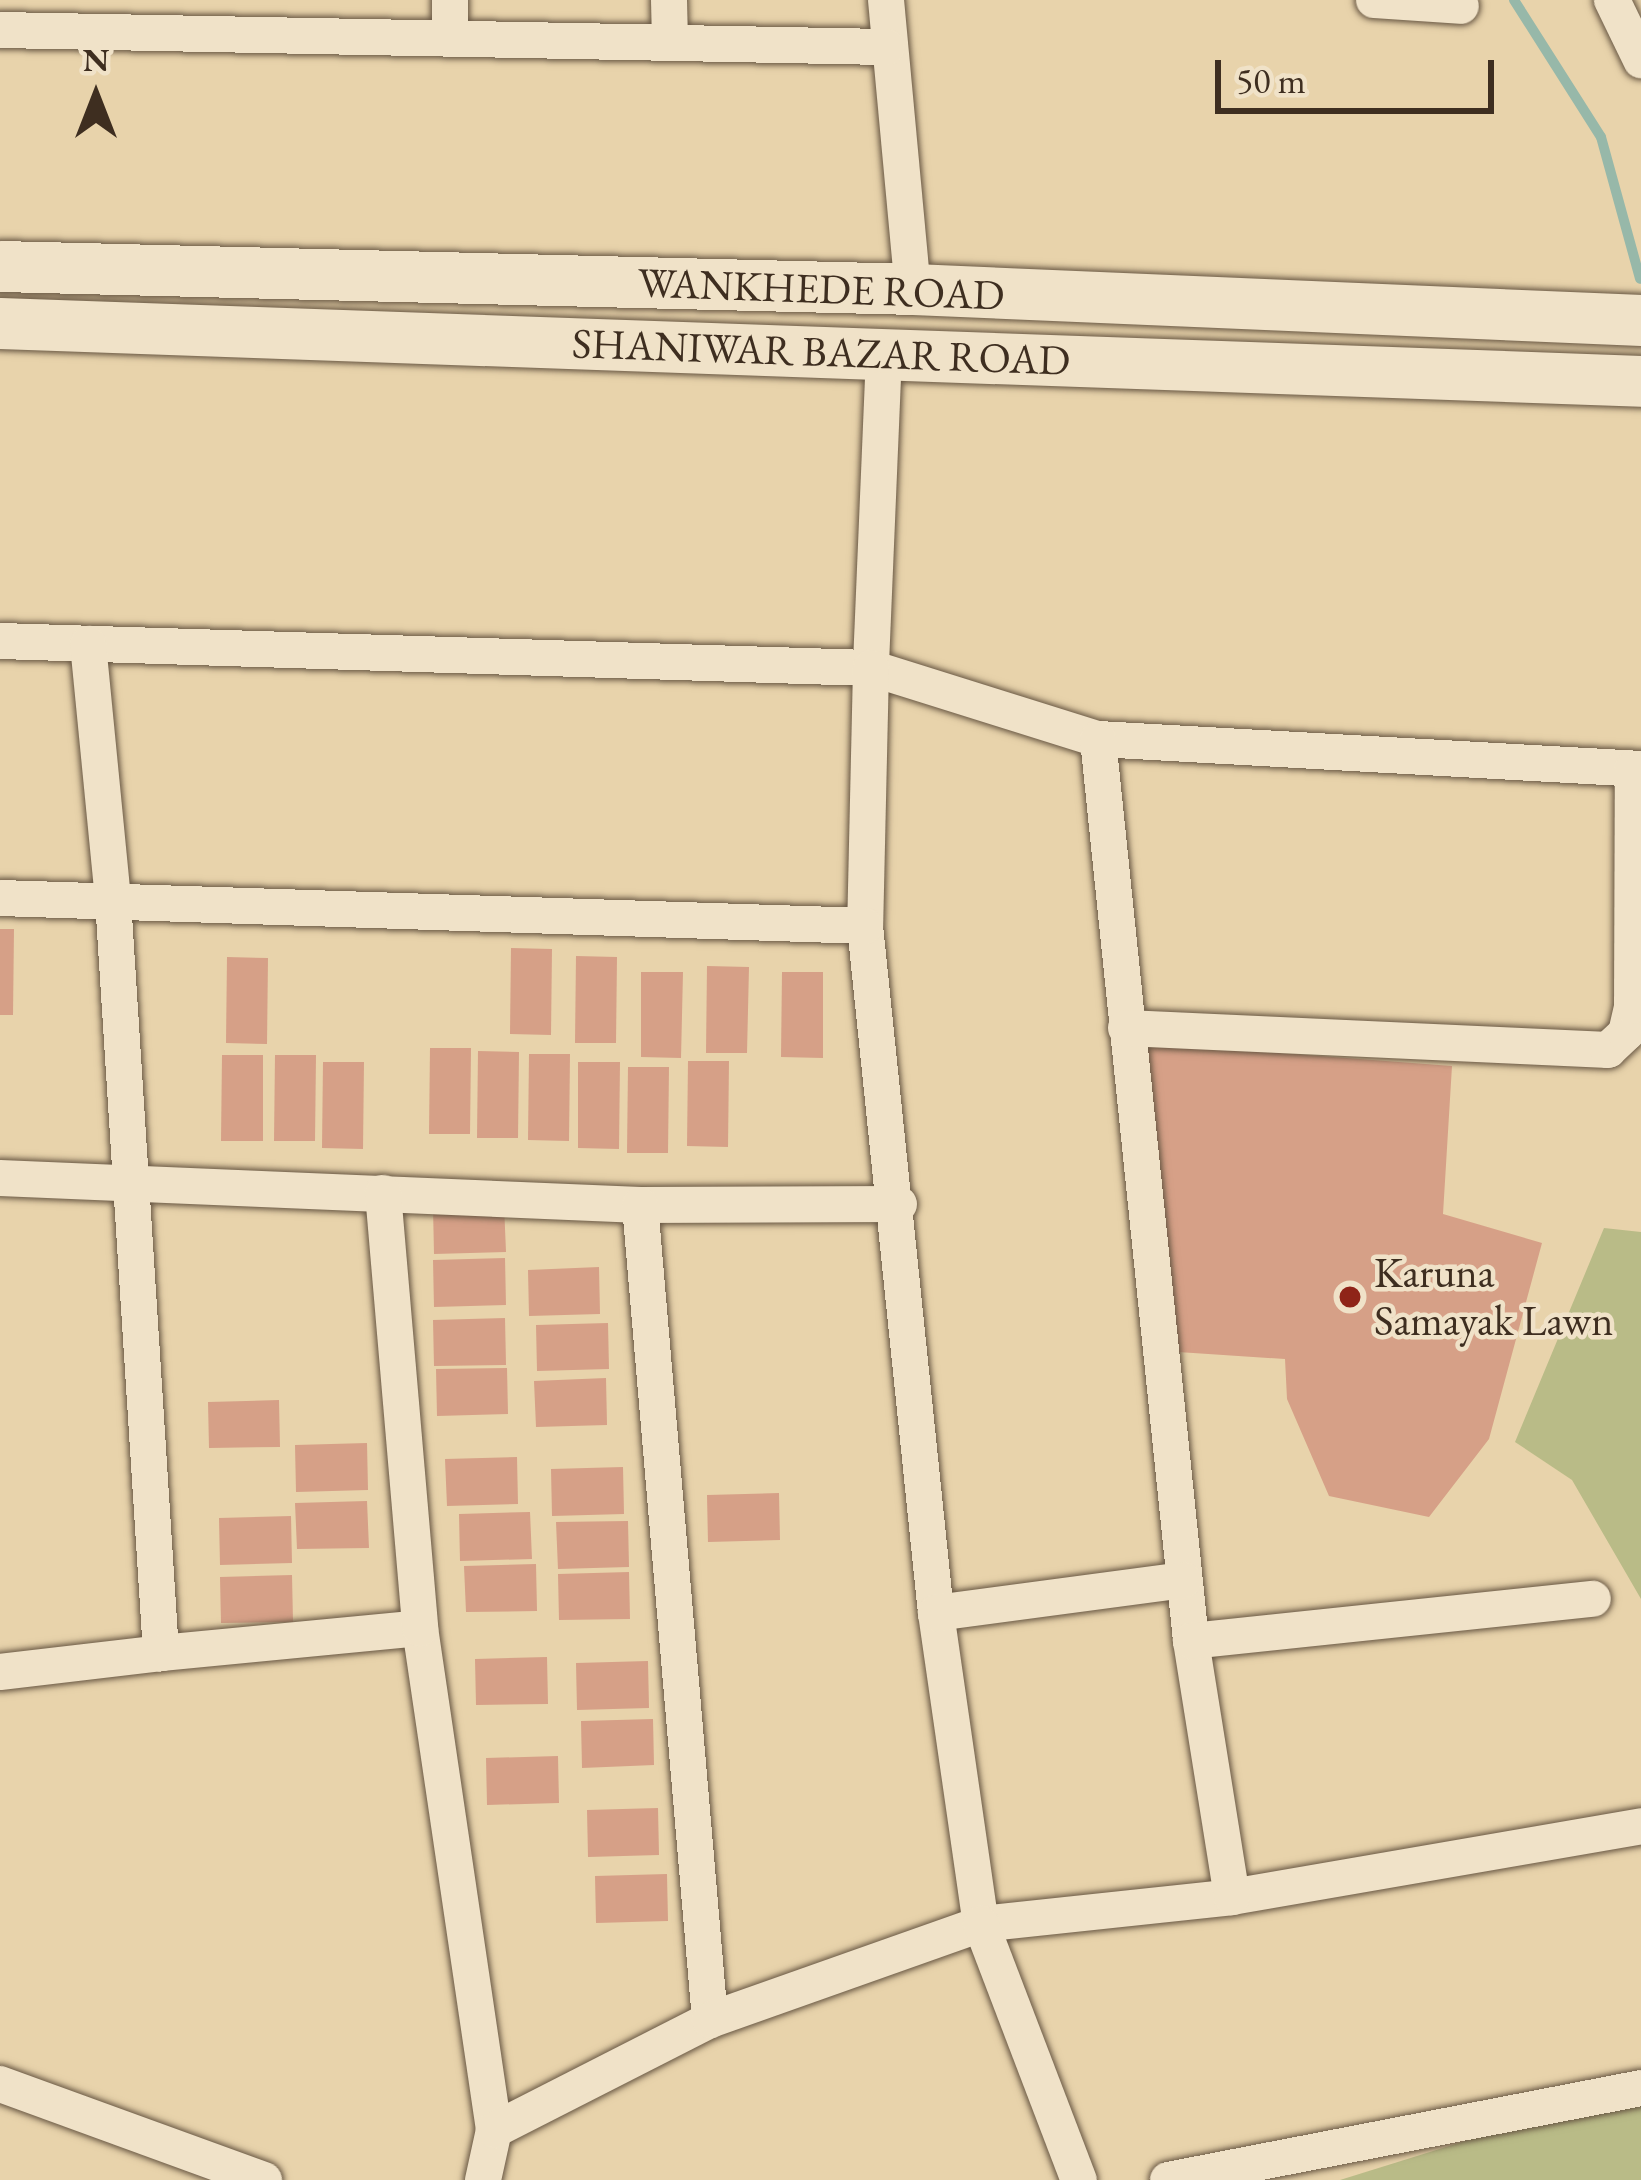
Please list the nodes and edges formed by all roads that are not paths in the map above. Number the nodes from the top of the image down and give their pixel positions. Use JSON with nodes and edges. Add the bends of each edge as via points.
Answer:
{"nodes":[{"id":1,"x":450,"y":0,"type":"edge"},
{"id":2,"x":669,"y":0,"type":"edge"},
{"id":3,"x":886,"y":0,"type":"edge"},
{"id":4,"x":1373,"y":0,"type":"edge"},
{"id":5,"x":1612,"y":0,"type":"edge"},
{"id":6,"x":1461,"y":6,"type":"dead end"},
{"id":7,"x":239,"y":16,"type":"edge"},
{"id":8,"x":0,"y":30,"type":"edge"},
{"id":9,"x":450,"y":38,"type":"junction"},
{"id":10,"x":670,"y":41,"type":"junction"},
{"id":11,"x":887,"y":47,"type":"junction"},
{"id":12,"x":1641,"y":60,"type":"edge"},
{"id":13,"x":0,"y":266,"type":"edge"},
{"id":14,"x":913,"y":289,"type":"junction"},
{"id":15,"x":1641,"y":320,"type":"edge"},
{"id":16,"x":0,"y":323,"type":"edge"},
{"id":17,"x":884,"y":354,"type":"junction"},
{"id":18,"x":1641,"y":381,"type":"edge"},
{"id":19,"x":0,"y":641,"type":"edge"},
{"id":20,"x":88,"y":644,"type":"junction"},
{"id":21,"x":871,"y":668,"type":"junction"},
{"id":22,"x":1098,"y":740,"type":"junction"},
{"id":23,"x":1637,"y":769,"type":"edge"},
{"id":24,"x":0,"y":898,"type":"edge"},
{"id":25,"x":113,"y":900,"type":"junction"},
{"id":26,"x":866,"y":926,"type":"junction"},
{"id":27,"x":1126,"y":1028,"type":"junction"},
{"id":28,"x":0,"y":1178,"type":"edge"},
{"id":29,"x":126,"y":1178,"type":"junction"},
{"id":30,"x":383,"y":1192,"type":"junction"},
{"id":31,"x":899,"y":1204,"type":"junction"},
{"id":32,"x":640,"y":1205,"type":"junction"},
{"id":33,"x":1184,"y":1580,"type":"junction"},
{"id":34,"x":1593,"y":1599,"type":"dead end"},
{"id":35,"x":936,"y":1613,"type":"junction"},
{"id":36,"x":420,"y":1628,"type":"junction"},
{"id":37,"x":1190,"y":1641,"type":"junction"},
{"id":38,"x":161,"y":1653,"type":"junction"},
{"id":39,"x":0,"y":1672,"type":"edge"},
{"id":40,"x":1641,"y":1826,"type":"edge"},
{"id":41,"x":1232,"y":1897,"type":"junction"},
{"id":42,"x":981,"y":1924,"type":"junction"},
{"id":43,"x":710,"y":2020,"type":"junction"},
{"id":44,"x":0,"y":2084,"type":"edge"},
{"id":45,"x":1641,"y":2088,"type":"edge"},
{"id":46,"x":494,"y":2130,"type":"junction"},
{"id":47,"x":264,"y":2180,"type":"edge"},
{"id":48,"x":483,"y":2180,"type":"edge"},
{"id":49,"x":1079,"y":2180,"type":"edge"},
{"id":50,"x":1168,"y":2180,"type":"edge"}],
"edges":[{"from":1,"to":9,"type":"street"},
{"from":2,"to":10,"type":"street"},
{"from":3,"to":11,"type":"street"},
{"from":4,"to":6,"type":"street"},
{"from":5,"to":12,"type":"street"},
{"from":7,"to":8,"type":"street"},
{"from":7,"to":9,"type":"street"},
{"from":9,"to":10,"type":"street"},
{"from":10,"to":11,"type":"street"},
{"from":11,"to":14,"type":"street"},
{"from":13,"to":14,"type":"main road","name":"WANKHEDE ROAD"},
{"from":14,"to":15,"type":"main road","name":"WANKHEDE ROAD"},
{"from":16,"to":17,"type":"main road","name":"SHANIWAR BAZAR ROAD"},
{"from":17,"to":18,"type":"main road","name":"SHANIWAR BAZAR ROAD"},
{"from":17,"to":21,"type":"street"},
{"from":19,"to":20,"type":"street"},
{"from":20,"to":21,"type":"street"},
{"from":20,"to":25,"type":"street"},
{"from":21,"to":22,"type":"street"},
{"from":21,"to":26,"type":"street"},
{"from":22,"to":23,"type":"street"},
{"from":22,"to":27,"type":"street"},
{"from":23,"to":27,"type":"street","via":[[1632,1006],[1626,1033],[1608,1050]]},
{"from":24,"to":25,"type":"street"},
{"from":25,"to":26,"type":"street"},
{"from":25,"to":29,"type":"street"},
{"from":26,"to":31,"type":"street"},
{"from":27,"to":33,"type":"street"},
{"from":28,"to":29,"type":"street"},
{"from":29,"to":30,"type":"street"},
{"from":29,"to":38,"type":"street"},
{"from":30,"to":32,"type":"street"},
{"from":30,"to":36,"type":"street"},
{"from":31,"to":32,"type":"street"},
{"from":31,"to":35,"type":"street"},
{"from":32,"to":43,"type":"street"},
{"from":33,"to":35,"type":"street"},
{"from":33,"to":37,"type":"street"},
{"from":34,"to":37,"type":"street"},
{"from":35,"to":42,"type":"street"},
{"from":36,"to":38,"type":"street"},
{"from":36,"to":46,"type":"street"},
{"from":37,"to":41,"type":"street"},
{"from":38,"to":39,"type":"street"},
{"from":40,"to":41,"type":"street"},
{"from":41,"to":42,"type":"street"},
{"from":42,"to":43,"type":"street"},
{"from":42,"to":49,"type":"street"},
{"from":43,"to":46,"type":"street"},
{"from":44,"to":47,"type":"street"},
{"from":45,"to":50,"type":"street"},
{"from":46,"to":48,"type":"street"}]}
